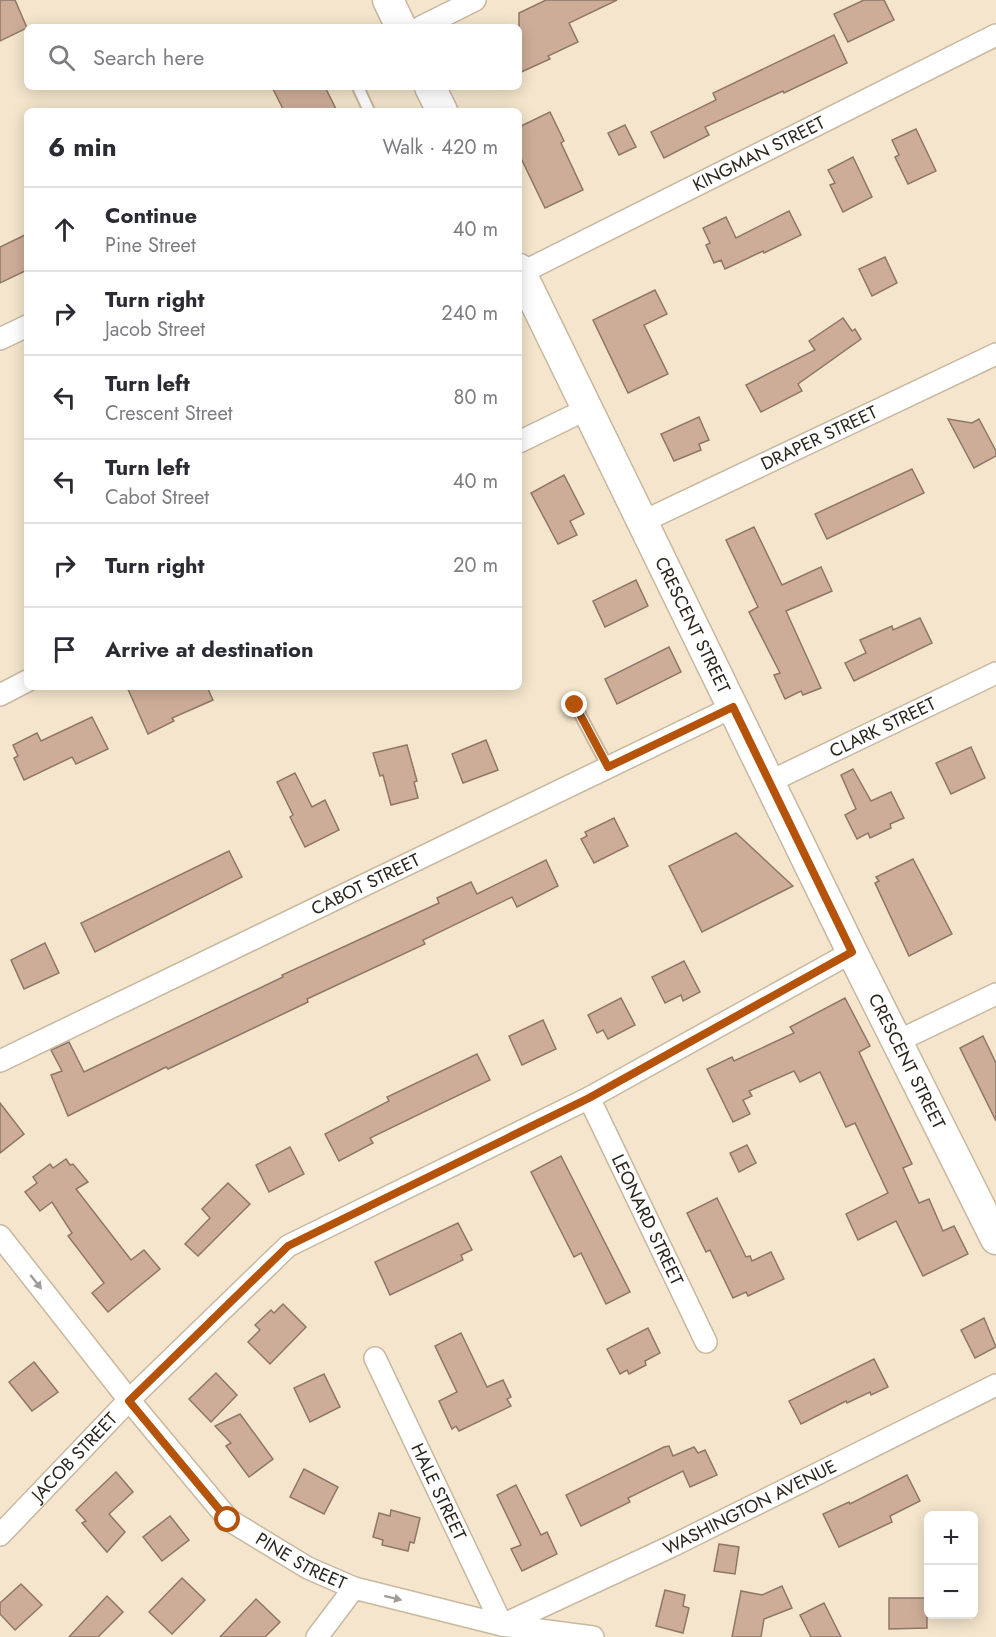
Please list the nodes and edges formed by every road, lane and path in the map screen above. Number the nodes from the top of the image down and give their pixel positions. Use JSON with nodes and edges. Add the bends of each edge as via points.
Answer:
{"nodes":[{"id":1,"x":388,"y":0,"type":"edge"},
{"id":2,"x":475,"y":0,"type":"edge"},
{"id":3,"x":400,"y":24,"type":"edge"},
{"id":4,"x":427,"y":24,"type":"edge"},
{"id":5,"x":996,"y":35,"type":"edge"},
{"id":6,"x":359,"y":90,"type":"edge"},
{"id":7,"x":432,"y":90,"type":"edge"},
{"id":8,"x":368,"y":108,"type":"edge"},
{"id":9,"x":440,"y":108,"type":"edge"},
{"id":10,"x":523,"y":283,"type":"edge"},
{"id":11,"x":24,"y":327,"type":"edge"},
{"id":12,"x":0,"y":339,"type":"edge"},
{"id":13,"x":996,"y":354,"type":"edge"},
{"id":14,"x":587,"y":409,"type":"junction"},
{"id":15,"x":522,"y":441,"type":"edge"},
{"id":16,"x":642,"y":522,"type":"junction"},
{"id":17,"x":996,"y":673,"type":"edge"},
{"id":18,"x":24,"y":682,"type":"edge"},
{"id":19,"x":0,"y":694,"type":"edge"},
{"id":20,"x":575,"y":705,"type":"dead end"},
{"id":21,"x":733,"y":707,"type":"junction"},
{"id":22,"x":608,"y":767,"type":"junction"},
{"id":23,"x":769,"y":782,"type":"junction"},
{"id":24,"x":852,"y":952,"type":"junction"},
{"id":25,"x":996,"y":994,"type":"edge"},
{"id":26,"x":896,"y":1042,"type":"junction"},
{"id":27,"x":0,"y":1061,"type":"edge"},
{"id":28,"x":589,"y":1098,"type":"junction"},
{"id":29,"x":0,"y":1236,"type":"edge"},
{"id":30,"x":996,"y":1239,"type":"edge"},
{"id":31,"x":706,"y":1341,"type":"dead end"},
{"id":32,"x":375,"y":1358,"type":"dead end"},
{"id":33,"x":996,"y":1385,"type":"edge"},
{"id":34,"x":129,"y":1401,"type":"junction"},
{"id":35,"x":0,"y":1535,"type":"edge"},
{"id":36,"x":354,"y":1588,"type":"junction"},
{"id":37,"x":502,"y":1624,"type":"junction"},
{"id":38,"x":317,"y":1637,"type":"edge"},
{"id":39,"x":593,"y":1637,"type":"edge"}],
"edges":[{"from":1,"to":3,"type":"main road"},
{"from":2,"to":4,"type":"street"},
{"from":5,"to":10,"type":"street","name":"KINGMAN STREET"},
{"from":6,"to":8,"type":"lane"},
{"from":7,"to":9,"type":"main road"},
{"from":10,"to":14,"type":"main road","name":"CRESCENT STREET"},
{"from":11,"to":12,"type":"street"},
{"from":13,"to":16,"type":"street","name":"DRAPER STREET"},
{"from":14,"to":15,"type":"street"},
{"from":14,"to":16,"type":"main road","name":"CRESCENT STREET"},
{"from":16,"to":21,"type":"main road","name":"CRESCENT STREET"},
{"from":17,"to":23,"type":"street","name":"CLARK STREET"},
{"from":18,"to":19,"type":"street"},
{"from":20,"to":22,"type":"lane"},
{"from":21,"to":22,"type":"street","name":"CABOT STREET"},
{"from":21,"to":23,"type":"main road","name":"CRESCENT STREET"},
{"from":22,"to":27,"type":"street","name":"CABOT STREET"},
{"from":23,"to":24,"type":"main road","name":"CRESCENT STREET"},
{"from":24,"to":26,"type":"main road","name":"CRESCENT STREET"},
{"from":24,"to":28,"type":"street","name":"JACOB STREET"},
{"from":25,"to":26,"type":"street"},
{"from":26,"to":30,"type":"main road","name":"CRESCENT STREET"},
{"from":28,"to":31,"type":"street","name":"LEONARD STREET"},
{"from":28,"to":34,"type":"street","name":"JACOB STREET","via":[[288,1246]]},
{"from":29,"to":34,"type":"street","name":"PINE STREET","one_way":true},
{"from":32,"to":37,"type":"street","name":"HALE STREET"},
{"from":33,"to":37,"type":"street","name":"WASHINGTON AVENUE","via":[[672,1546]]},
{"from":34,"to":35,"type":"street","name":"JACOB STREET"},
{"from":34,"to":36,"type":"street","name":"PINE STREET","via":[[228,1520],[308,1568]]},
{"from":36,"to":37,"type":"street","name":"PINE STREET","one_way":true},
{"from":36,"to":38,"type":"street"},
{"from":37,"to":39,"type":"street","name":"PINE STREET"}]}
